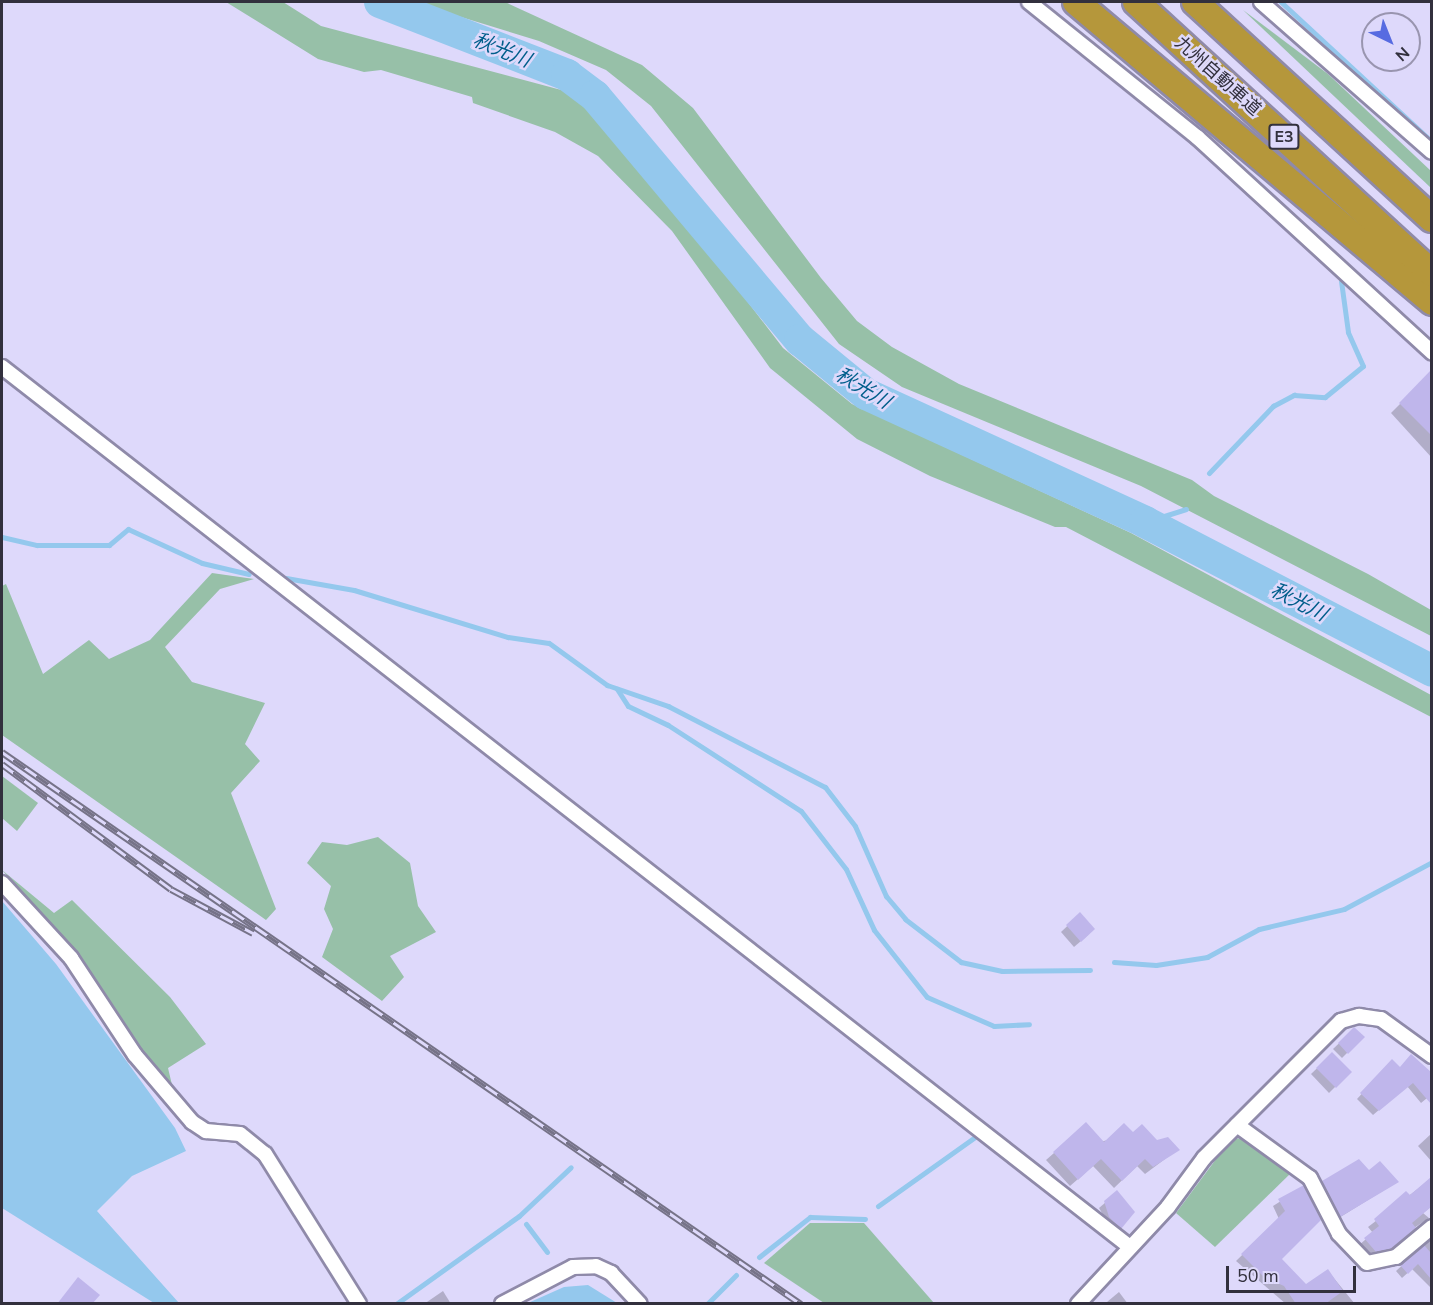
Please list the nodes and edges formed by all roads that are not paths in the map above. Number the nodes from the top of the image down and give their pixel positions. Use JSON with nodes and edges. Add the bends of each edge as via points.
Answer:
{"nodes":[{"id":1,"x":1029,"y":2,"type":"edge"},
{"id":2,"x":1076,"y":2,"type":"edge"},
{"id":3,"x":1136,"y":2,"type":"edge"},
{"id":4,"x":1195,"y":2,"type":"edge"},
{"id":5,"x":1261,"y":2,"type":"edge"},
{"id":6,"x":1431,"y":152,"type":"edge"},
{"id":7,"x":1431,"y":219,"type":"edge"},
{"id":8,"x":1431,"y":273,"type":"edge"},
{"id":9,"x":1431,"y":302,"type":"edge"},
{"id":10,"x":1431,"y":352,"type":"edge"},
{"id":11,"x":2,"y":367,"type":"edge"},
{"id":12,"x":2,"y":884,"type":"edge"},
{"id":13,"x":1431,"y":1056,"type":"edge"},
{"id":14,"x":1238,"y":1125,"type":"junction"},
{"id":15,"x":1431,"y":1227,"type":"edge"},
{"id":16,"x":1131,"y":1247,"type":"junction"},
{"id":17,"x":359,"y":1304,"type":"edge"},
{"id":18,"x":502,"y":1304,"type":"edge"},
{"id":19,"x":640,"y":1304,"type":"edge"},
{"id":20,"x":1078,"y":1304,"type":"edge"}],
"edges":[{"from":1,"to":10,"type":"street","via":[[1197,137]]},
{"from":2,"to":9,"type":"highway"},
{"from":3,"to":8,"type":"highway","name":"九州自動車道","number":"E3"},
{"from":4,"to":7,"type":"highway","number":"E3"},
{"from":5,"to":6,"type":"street"},
{"from":11,"to":16,"type":"street"},
{"from":12,"to":17,"type":"street","via":[[70,958],[135,1055],[192,1122],[206,1131],[240,1134],[265,1154]]},
{"from":13,"to":14,"type":"street","via":[[1381,1019],[1359,1016],[1341,1022]]},
{"from":14,"to":15,"type":"street","via":[[1310,1178],[1339,1234],[1367,1263],[1396,1257]]},
{"from":14,"to":16,"type":"street"},
{"from":16,"to":20,"type":"street"},
{"from":18,"to":19,"type":"street","via":[[573,1267],[596,1266]]}]}
